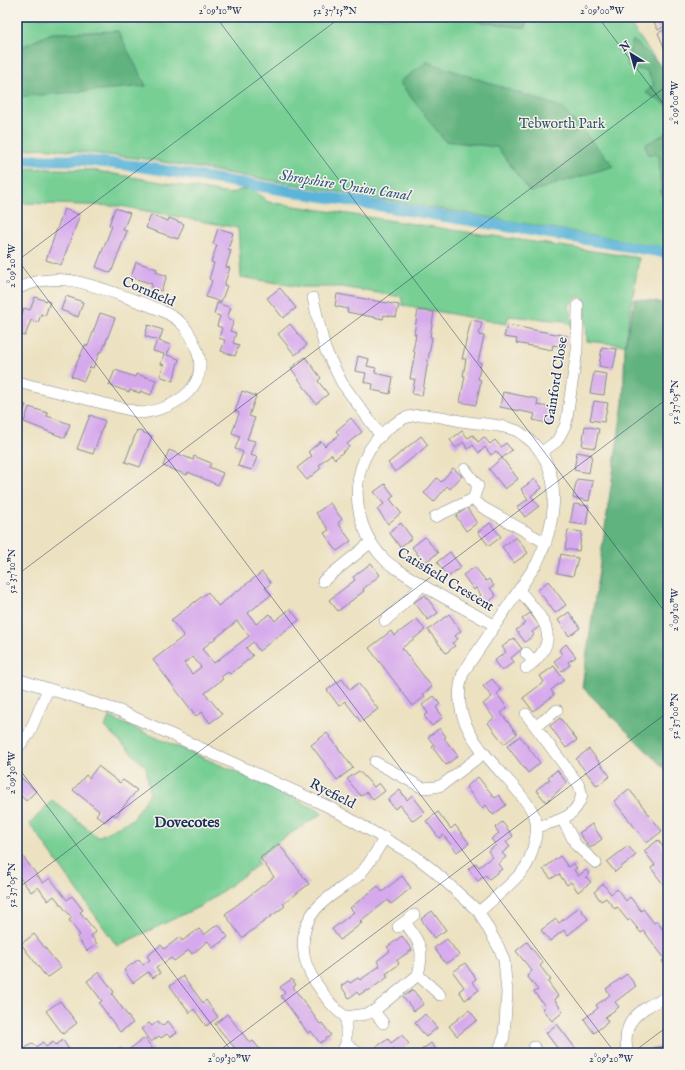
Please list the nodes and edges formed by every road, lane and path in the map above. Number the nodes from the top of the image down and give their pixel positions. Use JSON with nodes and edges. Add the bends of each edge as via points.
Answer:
{"nodes":[{"id":1,"x":17,"y":289,"type":"edge"},
{"id":2,"x":313,"y":298,"type":"dead end"},
{"id":3,"x":578,"y":306,"type":"dead end"},
{"id":4,"x":17,"y":382,"type":"edge"},
{"id":5,"x":381,"y":436,"type":"junction"},
{"id":6,"x":542,"y":452,"type":"junction"},
{"id":7,"x":465,"y":469,"type":"dead end"},
{"id":8,"x":473,"y":499,"type":"junction"},
{"id":9,"x":435,"y":517,"type":"dead end"},
{"id":10,"x":370,"y":543,"type":"junction"},
{"id":11,"x":546,"y":543,"type":"junction"},
{"id":12,"x":323,"y":581,"type":"dead end"},
{"id":13,"x":422,"y":586,"type":"junction"},
{"id":14,"x":518,"y":590,"type":"junction"},
{"id":15,"x":385,"y":621,"type":"dead end"},
{"id":16,"x":494,"y":624,"type":"junction"},
{"id":17,"x":526,"y":653,"type":"dead end"},
{"id":18,"x":17,"y":679,"type":"edge"},
{"id":19,"x":48,"y":689,"type":"junction"},
{"id":20,"x":557,"y":710,"type":"dead end"},
{"id":21,"x":526,"y":714,"type":"dead end"},
{"id":22,"x":536,"y":726,"type":"junction"},
{"id":23,"x":17,"y":749,"type":"edge"},
{"id":24,"x":484,"y":753,"type":"junction"},
{"id":25,"x":375,"y":762,"type":"dead end"},
{"id":26,"x":562,"y":818,"type":"junction"},
{"id":27,"x":537,"y":827,"type":"junction"},
{"id":28,"x":385,"y":838,"type":"junction"},
{"id":29,"x":596,"y":863,"type":"dead end"},
{"id":30,"x":479,"y":912,"type":"junction"},
{"id":31,"x":406,"y":921,"type":"dead end"},
{"id":32,"x":418,"y":975,"type":"junction"},
{"id":33,"x":440,"y":995,"type":"dead end"},
{"id":34,"x":668,"y":998,"type":"edge"},
{"id":35,"x":374,"y":1011,"type":"junction"},
{"id":36,"x":346,"y":1017,"type":"junction"},
{"id":37,"x":383,"y":1023,"type":"dead end"},
{"id":38,"x":343,"y":1048,"type":"edge"},
{"id":39,"x":358,"y":1053,"type":"edge"},
{"id":40,"x":498,"y":1053,"type":"edge"},
{"id":41,"x":627,"y":1053,"type":"edge"}],
"edges":[{"from":1,"to":4,"type":"street","name":"Cornfield","via":[[31,281],[85,282],[151,306],[183,324],[192,337],[200,359],[195,384],[186,395],[169,406],[142,413]]},
{"from":2,"to":5,"type":"street","via":[[325,349],[342,383]]},
{"from":3,"to":6,"type":"street","name":"Gainford Close","via":[[577,350],[566,424],[557,440]]},
{"from":5,"to":6,"type":"street","name":"Catisfield Crescent","via":[[400,420],[417,415],[432,416],[516,430]]},
{"from":5,"to":10,"type":"street","name":"Catisfield Crescent","via":[[366,455],[359,474],[357,492],[358,512]]},
{"from":6,"to":11,"type":"street","name":"Catisfield Crescent","via":[[549,467],[553,491],[553,516]]},
{"from":7,"to":8,"type":"street","via":[[478,486]]},
{"from":8,"to":9,"type":"street"},
{"from":8,"to":11,"type":"street","via":[[482,507]]},
{"from":10,"to":12,"type":"street"},
{"from":10,"to":13,"type":"street","name":"Catisfield Crescent","via":[[386,562]]},
{"from":11,"to":14,"type":"street","name":"Catisfield Crescent"},
{"from":13,"to":15,"type":"street"},
{"from":13,"to":16,"type":"street","name":"Catisfield Crescent"},
{"from":14,"to":16,"type":"street","name":"Catisfield Crescent"},
{"from":14,"to":17,"type":"street","via":[[544,621],[548,630],[544,648],[530,665]]},
{"from":16,"to":24,"type":"street","name":"Catisfield Crescent","via":[[463,673],[458,696],[463,719]]},
{"from":18,"to":19,"type":"street","name":"Ryefield"},
{"from":19,"to":23,"type":"street","via":[[29,734]]},
{"from":19,"to":28,"type":"street","name":"Ryefield","via":[[120,711],[293,790]]},
{"from":20,"to":22,"type":"street"},
{"from":21,"to":22,"type":"street"},
{"from":22,"to":26,"type":"street","via":[[579,785],[582,794],[575,811]]},
{"from":24,"to":25,"type":"street","via":[[435,788],[423,788]]},
{"from":24,"to":27,"type":"street","name":"Catisfield Crescent","via":[[527,803]]},
{"from":26,"to":27,"type":"street"},
{"from":26,"to":29,"type":"street","via":[[576,845]]},
{"from":27,"to":30,"type":"street","via":[[525,867]]},
{"from":28,"to":30,"type":"street","name":"Ryefield","via":[[433,870]]},
{"from":28,"to":36,"type":"street","via":[[360,874],[315,910],[303,941],[305,964],[310,975],[332,1006]]},
{"from":30,"to":40,"type":"street","name":"Ryefield","via":[[504,960],[507,992],[504,1037]]},
{"from":31,"to":32,"type":"street","via":[[422,953]]},
{"from":32,"to":33,"type":"street"},
{"from":32,"to":35,"type":"street"},
{"from":34,"to":41,"type":"street","via":[[658,1000],[640,1012],[628,1026]]},
{"from":35,"to":36,"type":"street"},
{"from":35,"to":37,"type":"street"},
{"from":36,"to":38,"type":"street"},
{"from":38,"to":39,"type":"street"}]}
